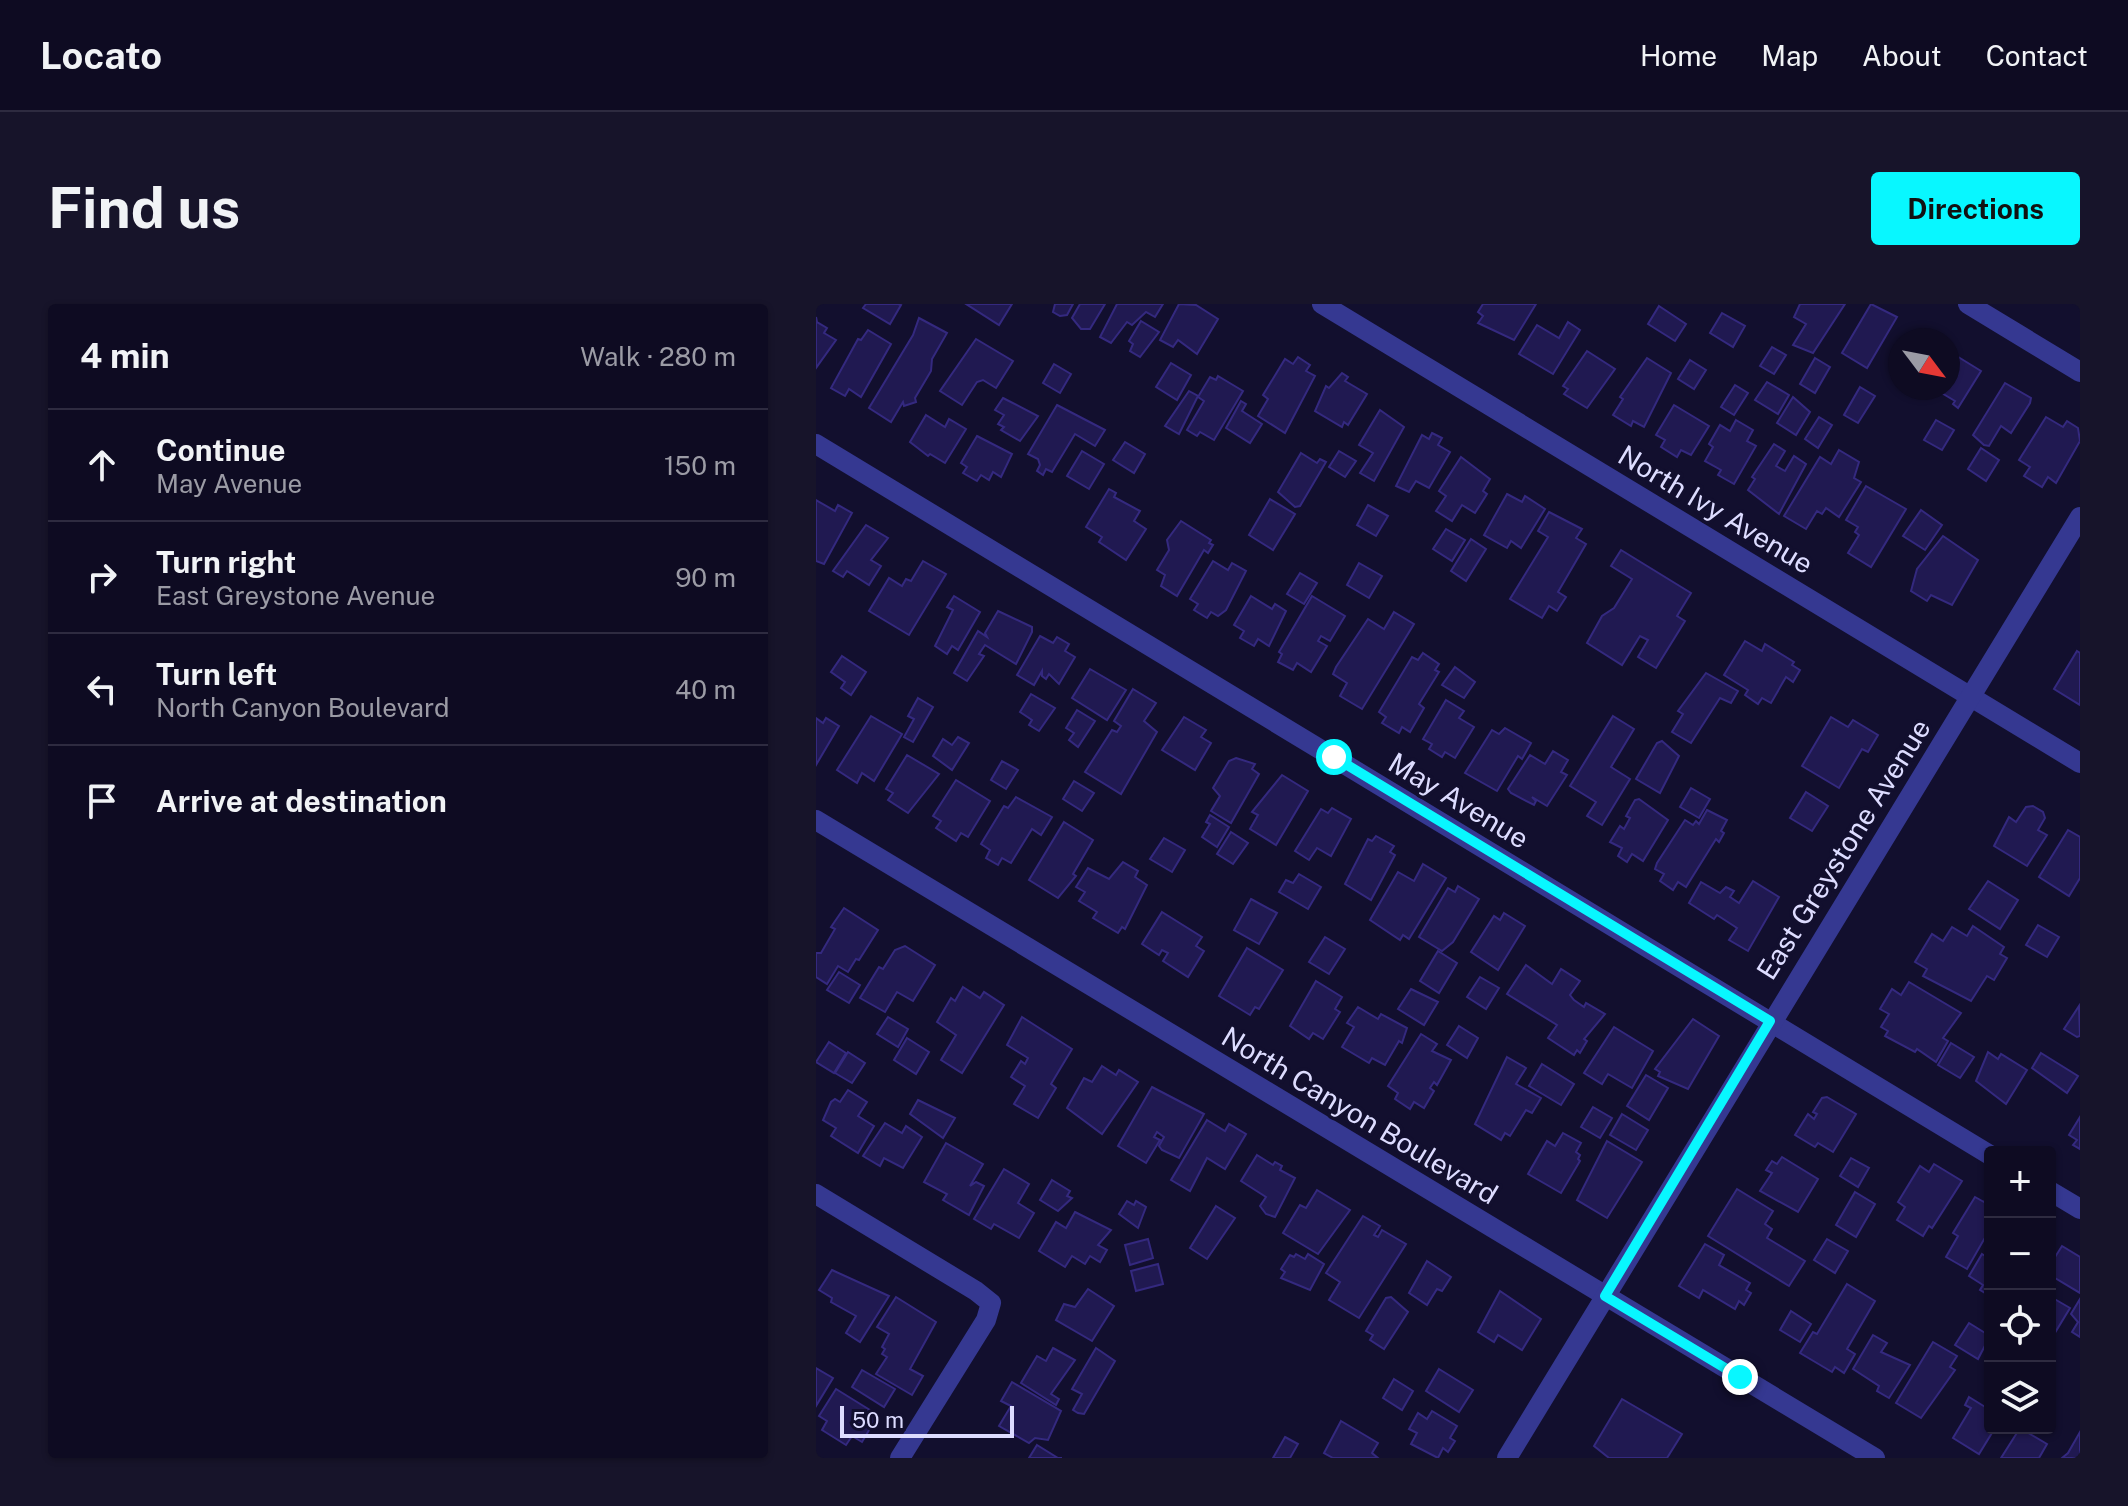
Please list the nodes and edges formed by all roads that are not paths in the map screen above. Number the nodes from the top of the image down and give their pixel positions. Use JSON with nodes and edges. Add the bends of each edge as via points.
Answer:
{"nodes":[{"id":1,"x":1322,"y":304,"type":"edge"},
{"id":2,"x":1968,"y":304,"type":"edge"},
{"id":3,"x":2080,"y":372,"type":"edge"},
{"id":4,"x":816,"y":444,"type":"edge"},
{"id":5,"x":2080,"y":517,"type":"edge"},
{"id":6,"x":1970,"y":696,"type":"junction"},
{"id":7,"x":2080,"y":763,"type":"edge"},
{"id":8,"x":816,"y":820,"type":"edge"},
{"id":9,"x":1770,"y":1021,"type":"junction"},
{"id":10,"x":1984,"y":1151,"type":"edge"},
{"id":11,"x":816,"y":1194,"type":"edge"},
{"id":12,"x":2056,"y":1195,"type":"edge"},
{"id":13,"x":2080,"y":1209,"type":"edge"},
{"id":14,"x":1605,"y":1296,"type":"junction"},
{"id":15,"x":900,"y":1458,"type":"edge"},
{"id":16,"x":1507,"y":1458,"type":"edge"},
{"id":17,"x":1875,"y":1458,"type":"edge"}],
"edges":[{"from":1,"to":6,"type":"street","name":"North Ivy Avenue"},
{"from":2,"to":3,"type":"street"},
{"from":4,"to":9,"type":"street","name":"May Avenue"},
{"from":5,"to":6,"type":"street","name":"East Greystone Avenue"},
{"from":6,"to":7,"type":"street","name":"North Ivy Avenue"},
{"from":6,"to":9,"type":"street","name":"East Greystone Avenue"},
{"from":8,"to":14,"type":"street","name":"North Canyon Boulevard"},
{"from":9,"to":10,"type":"street","name":"May Avenue"},
{"from":9,"to":14,"type":"street","name":"East Greystone Avenue"},
{"from":11,"to":15,"type":"street","via":[[991,1303],[986,1320]]},
{"from":12,"to":13,"type":"street"},
{"from":14,"to":16,"type":"street","name":"East Greystone Avenue"},
{"from":14,"to":17,"type":"street","name":"North Canyon Boulevard"}]}
